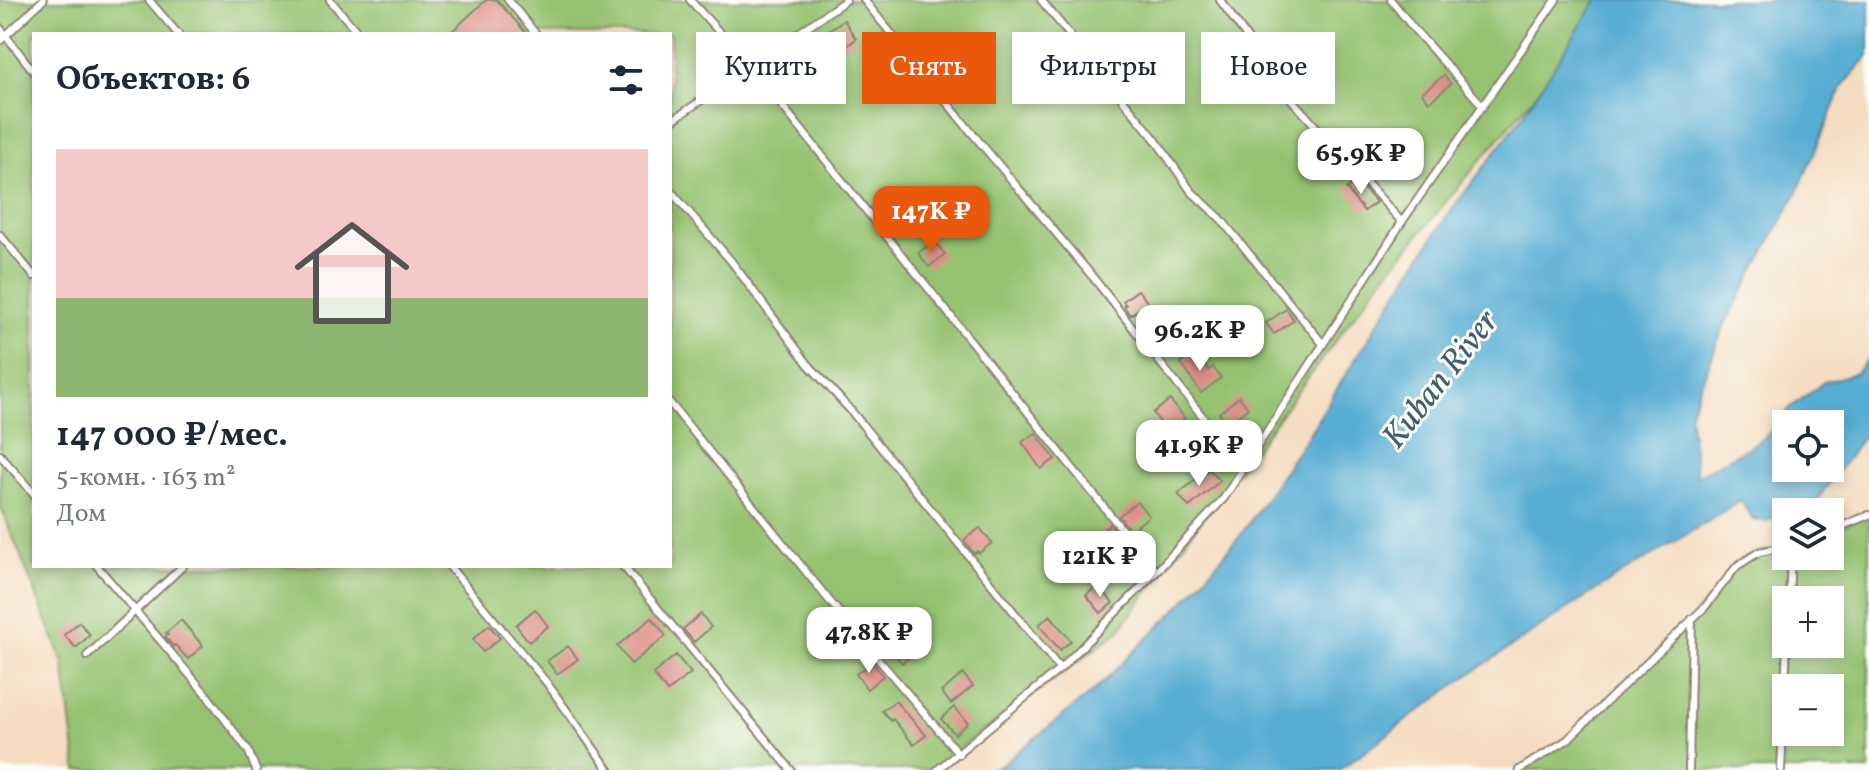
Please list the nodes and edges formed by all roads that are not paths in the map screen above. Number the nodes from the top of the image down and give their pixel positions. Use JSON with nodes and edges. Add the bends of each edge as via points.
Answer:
{"nodes":[{"id":1,"x":43,"y":0,"type":"edge"},
{"id":2,"x":149,"y":0,"type":"edge"},
{"id":3,"x":330,"y":0,"type":"edge"},
{"id":4,"x":508,"y":0,"type":"edge"},
{"id":5,"x":690,"y":0,"type":"edge"},
{"id":6,"x":846,"y":0,"type":"edge"},
{"id":7,"x":864,"y":0,"type":"edge"},
{"id":8,"x":1041,"y":0,"type":"edge"},
{"id":9,"x":1220,"y":0,"type":"edge"},
{"id":10,"x":1391,"y":0,"type":"edge"},
{"id":11,"x":1556,"y":0,"type":"edge"},
{"id":12,"x":0,"y":28,"type":"edge"},
{"id":13,"x":176,"y":32,"type":"edge"},
{"id":14,"x":357,"y":32,"type":"edge"},
{"id":15,"x":534,"y":32,"type":"edge"},
{"id":16,"x":719,"y":32,"type":"edge"},
{"id":17,"x":801,"y":32,"type":"edge"},
{"id":18,"x":3,"y":38,"type":"edge"},
{"id":19,"x":32,"y":70,"type":"edge"},
{"id":20,"x":697,"y":104,"type":"edge"},
{"id":21,"x":781,"y":104,"type":"edge"},
{"id":22,"x":1483,"y":106,"type":"junction"},
{"id":23,"x":672,"y":121,"type":"edge"},
{"id":24,"x":672,"y":192,"type":"edge"},
{"id":25,"x":1402,"y":222,"type":"junction"},
{"id":26,"x":0,"y":235,"type":"edge"},
{"id":27,"x":32,"y":274,"type":"edge"},
{"id":28,"x":1323,"y":344,"type":"junction"},
{"id":29,"x":672,"y":405,"type":"edge"},
{"id":30,"x":0,"y":455,"type":"edge"},
{"id":31,"x":1243,"y":468,"type":"junction"},
{"id":32,"x":32,"y":492,"type":"edge"},
{"id":33,"x":1869,"y":515,"type":"edge"},
{"id":34,"x":1844,"y":525,"type":"edge"},
{"id":35,"x":1772,"y":550,"type":"edge"},
{"id":36,"x":99,"y":568,"type":"edge"},
{"id":37,"x":181,"y":568,"type":"edge"},
{"id":38,"x":451,"y":568,"type":"edge"},
{"id":39,"x":625,"y":568,"type":"edge"},
{"id":40,"x":1156,"y":572,"type":"junction"},
{"id":41,"x":135,"y":610,"type":"junction"},
{"id":42,"x":1692,"y":619,"type":"junction"},
{"id":43,"x":87,"y":656,"type":"dead end"},
{"id":44,"x":1786,"y":658,"type":"edge"},
{"id":45,"x":1060,"y":669,"type":"junction"},
{"id":46,"x":959,"y":754,"type":"junction"},
{"id":47,"x":256,"y":770,"type":"edge"},
{"id":48,"x":609,"y":770,"type":"edge"},
{"id":49,"x":791,"y":770,"type":"edge"},
{"id":50,"x":937,"y":770,"type":"edge"},
{"id":51,"x":1519,"y":770,"type":"edge"},
{"id":52,"x":1689,"y":770,"type":"edge"},
{"id":53,"x":1781,"y":770,"type":"edge"}],
"edges":[{"from":1,"to":18,"type":"lane"},
{"from":2,"to":13,"type":"lane"},
{"from":3,"to":14,"type":"lane"},
{"from":4,"to":15,"type":"lane"},
{"from":5,"to":16,"type":"lane"},
{"from":6,"to":17,"type":"lane"},
{"from":7,"to":31,"type":"lane"},
{"from":8,"to":28,"type":"lane","via":[[1191,191],[1220,218]]},
{"from":9,"to":25,"type":"lane","via":[[1291,99]]},
{"from":10,"to":22,"type":"lane"},
{"from":11,"to":22,"type":"lane"},
{"from":12,"to":18,"type":"lane"},
{"from":18,"to":19,"type":"lane"},
{"from":20,"to":23,"type":"lane"},
{"from":21,"to":40,"type":"lane"},
{"from":22,"to":25,"type":"lane"},
{"from":24,"to":45,"type":"lane"},
{"from":25,"to":28,"type":"lane"},
{"from":26,"to":27,"type":"lane"},
{"from":28,"to":31,"type":"lane"},
{"from":29,"to":46,"type":"lane"},
{"from":30,"to":32,"type":"lane"},
{"from":31,"to":40,"type":"lane","via":[[1224,498]]},
{"from":33,"to":34,"type":"lane"},
{"from":35,"to":42,"type":"lane","via":[[1737,566]]},
{"from":36,"to":41,"type":"lane"},
{"from":37,"to":41,"type":"lane"},
{"from":38,"to":48,"type":"lane","via":[[547,683]]},
{"from":39,"to":49,"type":"lane"},
{"from":40,"to":45,"type":"lane"},
{"from":41,"to":43,"type":"lane"},
{"from":41,"to":47,"type":"lane","via":[[231,727]]},
{"from":42,"to":51,"type":"lane","via":[[1567,740]]},
{"from":42,"to":52,"type":"lane"},
{"from":44,"to":53,"type":"lane"},
{"from":45,"to":46,"type":"lane"},
{"from":46,"to":50,"type":"lane"}]}
